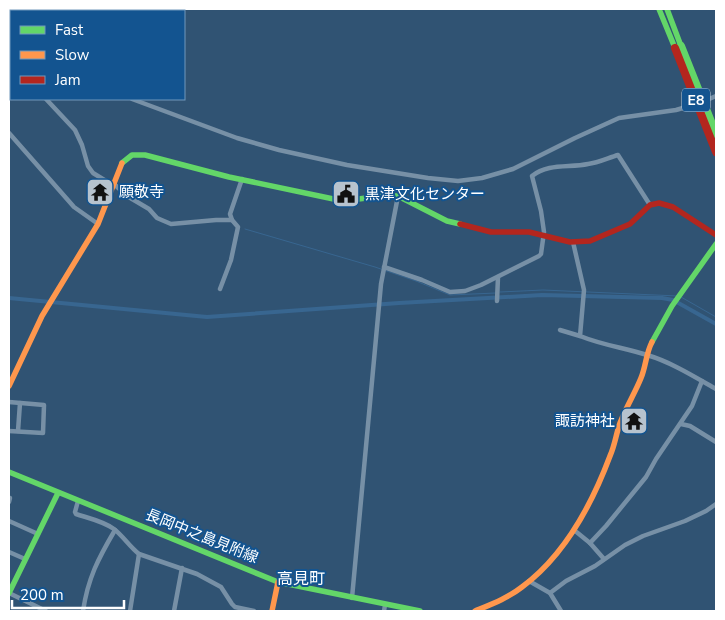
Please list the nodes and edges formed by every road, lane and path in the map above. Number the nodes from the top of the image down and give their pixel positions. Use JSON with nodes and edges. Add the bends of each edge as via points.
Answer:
{"nodes":[{"id":1,"x":659,"y":9,"type":"edge"},
{"id":2,"x":666,"y":9,"type":"edge"},
{"id":3,"x":716,"y":96,"type":"edge"},
{"id":4,"x":711,"y":99,"type":"junction"},
{"id":5,"x":47,"y":100,"type":"edge"},
{"id":6,"x":135,"y":100,"type":"edge"},
{"id":7,"x":716,"y":104,"type":"edge"},
{"id":8,"x":9,"y":133,"type":"edge"},
{"id":9,"x":716,"y":134,"type":"edge"},
{"id":10,"x":716,"y":152,"type":"edge"},
{"id":11,"x":242,"y":180,"type":"junction"},
{"id":12,"x":114,"y":184,"type":"junction"},
{"id":13,"x":398,"y":196,"type":"junction"},
{"id":14,"x":650,"y":205,"type":"junction"},
{"id":15,"x":232,"y":220,"type":"junction"},
{"id":16,"x":98,"y":224,"type":"junction"},
{"id":17,"x":544,"y":235,"type":"junction"},
{"id":18,"x":716,"y":236,"type":"edge"},
{"id":19,"x":574,"y":242,"type":"junction"},
{"id":20,"x":716,"y":244,"type":"edge"},
{"id":21,"x":384,"y":267,"type":"junction"},
{"id":22,"x":498,"y":277,"type":"junction"},
{"id":23,"x":220,"y":289,"type":"dead end"},
{"id":24,"x":497,"y":301,"type":"dead end"},
{"id":25,"x":560,"y":330,"type":"dead end"},
{"id":26,"x":580,"y":336,"type":"junction"},
{"id":27,"x":648,"y":355,"type":"junction"},
{"id":28,"x":702,"y":381,"type":"junction"},
{"id":29,"x":9,"y":386,"type":"edge"},
{"id":30,"x":716,"y":387,"type":"edge"},
{"id":31,"x":9,"y":402,"type":"edge"},
{"id":32,"x":20,"y":403,"type":"junction"},
{"id":33,"x":680,"y":424,"type":"junction"},
{"id":34,"x":9,"y":431,"type":"edge"},
{"id":35,"x":18,"y":431,"type":"junction"},
{"id":36,"x":716,"y":442,"type":"edge"},
{"id":37,"x":9,"y":472,"type":"edge"},
{"id":38,"x":58,"y":493,"type":"junction"},
{"id":39,"x":78,"y":501,"type":"junction"},
{"id":40,"x":716,"y":504,"type":"edge"},
{"id":41,"x":112,"y":514,"type":"junction"},
{"id":42,"x":9,"y":521,"type":"edge"},
{"id":43,"x":108,"y":525,"type":"junction"},
{"id":44,"x":115,"y":530,"type":"junction"},
{"id":45,"x":574,"y":530,"type":"junction"},
{"id":46,"x":38,"y":534,"type":"junction"},
{"id":47,"x":590,"y":543,"type":"junction"},
{"id":48,"x":9,"y":552,"type":"edge"},
{"id":49,"x":139,"y":554,"type":"junction"},
{"id":50,"x":25,"y":559,"type":"junction"},
{"id":51,"x":604,"y":559,"type":"junction"},
{"id":52,"x":182,"y":568,"type":"junction"},
{"id":53,"x":529,"y":581,"type":"junction"},
{"id":54,"x":278,"y":582,"type":"junction"},
{"id":55,"x":9,"y":593,"type":"edge"},
{"id":56,"x":550,"y":593,"type":"junction"},
{"id":57,"x":352,"y":598,"type":"junction"},
{"id":58,"x":385,"y":608,"type":"edge"},
{"id":59,"x":46,"y":611,"type":"edge"},
{"id":60,"x":83,"y":611,"type":"edge"},
{"id":61,"x":130,"y":611,"type":"edge"},
{"id":62,"x":174,"y":611,"type":"edge"},
{"id":63,"x":254,"y":611,"type":"edge"},
{"id":64,"x":272,"y":611,"type":"edge"},
{"id":65,"x":420,"y":611,"type":"edge"},
{"id":66,"x":475,"y":611,"type":"edge"},
{"id":67,"x":562,"y":611,"type":"edge"}],
"edges":[{"from":1,"to":10,"type":"main road","number":"E8","bridge":true},
{"from":2,"to":9,"type":"main road","number":"E8","bridge":true},
{"from":3,"to":4,"type":"street"},
{"from":4,"to":6,"type":"street","via":[[676,110],[619,118],[513,169],[458,181],[347,165],[279,150]]},
{"from":4,"to":7,"type":"street"},
{"from":5,"to":12,"type":"street","via":[[74,130],[91,170]]},
{"from":8,"to":16,"type":"street","via":[[74,207]]},
{"from":11,"to":12,"type":"main road","via":[[139,154],[124,160]]},
{"from":11,"to":13,"type":"main road","via":[[343,201]]},
{"from":11,"to":15,"type":"street","via":[[232,206]]},
{"from":12,"to":15,"type":"street","via":[[157,218],[171,224]]},
{"from":12,"to":16,"type":"main road"},
{"from":13,"to":17,"type":"main road","via":[[447,221],[491,232]]},
{"from":13,"to":21,"type":"street"},
{"from":14,"to":17,"type":"street","via":[[618,155],[591,164],[551,167],[532,176]]},
{"from":14,"to":18,"type":"main road","via":[[659,203],[674,207]]},
{"from":14,"to":19,"type":"main road","via":[[630,224],[611,234]]},
{"from":15,"to":23,"type":"street","via":[[238,227]]},
{"from":16,"to":29,"type":"main road","via":[[42,316]]},
{"from":17,"to":19,"type":"main road"},
{"from":17,"to":22,"type":"street","via":[[541,254]]},
{"from":19,"to":26,"type":"street","via":[[584,290]]},
{"from":20,"to":27,"type":"main road","via":[[676,300]]},
{"from":21,"to":22,"type":"street","via":[[450,292],[465,291]]},
{"from":21,"to":57,"type":"street"},
{"from":22,"to":24,"type":"street"},
{"from":25,"to":26,"type":"street"},
{"from":26,"to":27,"type":"street"},
{"from":27,"to":28,"type":"street"},
{"from":27,"to":45,"type":"main road","via":[[610,458]]},
{"from":28,"to":30,"type":"street"},
{"from":28,"to":33,"type":"street"},
{"from":31,"to":32,"type":"street"},
{"from":32,"to":35,"type":"street"},
{"from":32,"to":35,"type":"street","via":[[44,405],[43,433]]},
{"from":33,"to":36,"type":"street","via":[[690,426]]},
{"from":33,"to":47,"type":"street","via":[[646,477]]},
{"from":34,"to":35,"type":"street"},
{"from":37,"to":38,"type":"main road","name":"長岡中之島見附線"},
{"from":38,"to":39,"type":"main road","name":"長岡中之島見附線"},
{"from":38,"to":46,"type":"main road"},
{"from":39,"to":41,"type":"main road","name":"長岡中之島見附線"},
{"from":39,"to":43,"type":"street","via":[[76,514]]},
{"from":40,"to":51,"type":"street","via":[[685,521],[635,539]]},
{"from":41,"to":43,"type":"street"},
{"from":41,"to":54,"type":"main road","name":"長岡中之島見附線"},
{"from":42,"to":46,"type":"street"},
{"from":43,"to":44,"type":"street"},
{"from":44,"to":49,"type":"street"},
{"from":44,"to":60,"type":"street","via":[[92,573]]},
{"from":45,"to":47,"type":"street"},
{"from":45,"to":53,"type":"main road","via":[[556,555]]},
{"from":46,"to":50,"type":"main road"},
{"from":47,"to":51,"type":"street"},
{"from":48,"to":50,"type":"street"},
{"from":49,"to":52,"type":"street"},
{"from":49,"to":61,"type":"street"},
{"from":50,"to":55,"type":"main road"},
{"from":51,"to":56,"type":"street"},
{"from":52,"to":62,"type":"street"},
{"from":52,"to":63,"type":"street","via":[[221,586],[235,607]]},
{"from":53,"to":56,"type":"street"},
{"from":53,"to":66,"type":"main road","via":[[504,600]]},
{"from":54,"to":57,"type":"main road","name":"長岡中之島見附線"},
{"from":54,"to":64,"type":"main road"},
{"from":55,"to":59,"type":"street"},
{"from":56,"to":67,"type":"street"},
{"from":57,"to":58,"type":"main road","name":"長岡中之島見附線"},
{"from":58,"to":65,"type":"main road","name":"長岡中之島見附線"}]}
